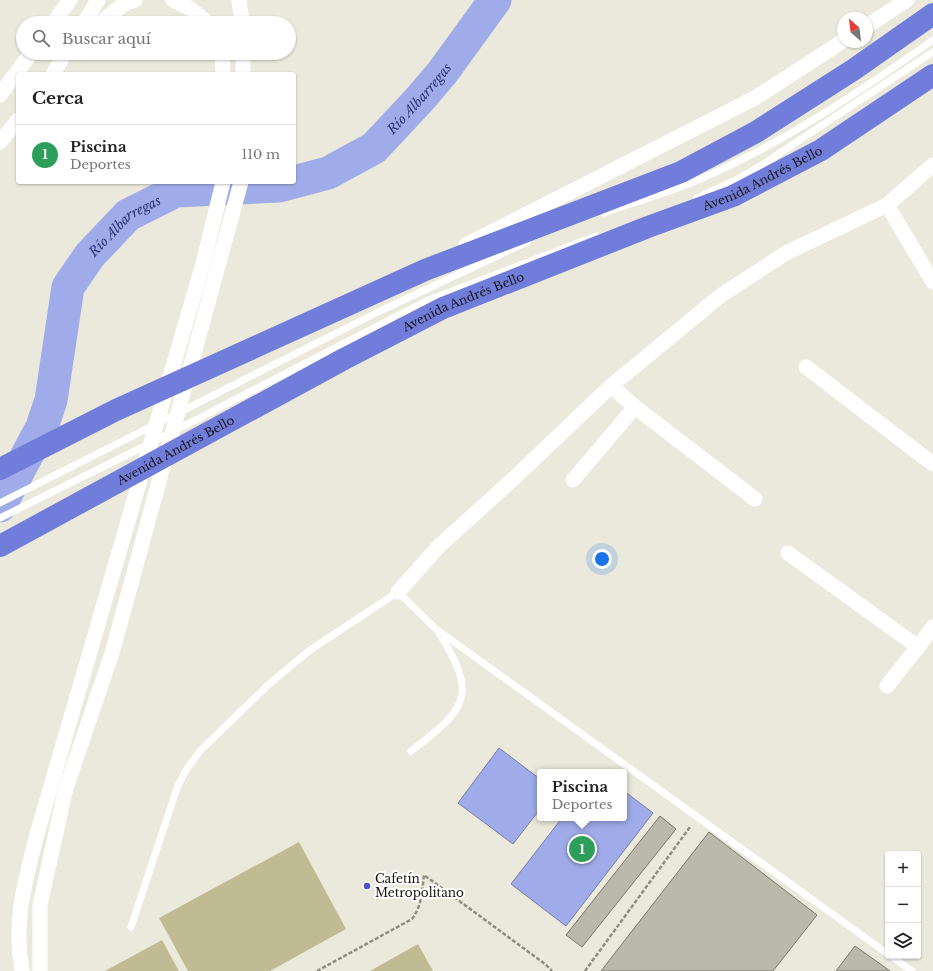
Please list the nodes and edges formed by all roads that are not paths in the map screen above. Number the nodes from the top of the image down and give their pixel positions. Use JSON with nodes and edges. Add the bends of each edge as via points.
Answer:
{"nodes":[{"id":1,"x":70,"y":0,"type":"edge"},
{"id":2,"x":98,"y":0,"type":"edge"},
{"id":3,"x":136,"y":0,"type":"edge"},
{"id":4,"x":173,"y":0,"type":"edge"},
{"id":5,"x":239,"y":0,"type":"edge"},
{"id":6,"x":907,"y":0,"type":"edge"},
{"id":7,"x":933,"y":14,"type":"edge"},
{"id":8,"x":58,"y":16,"type":"edge"},
{"id":9,"x":88,"y":16,"type":"edge"},
{"id":10,"x":109,"y":16,"type":"edge"},
{"id":11,"x":200,"y":16,"type":"edge"},
{"id":12,"x":242,"y":16,"type":"edge"},
{"id":13,"x":873,"y":22,"type":"edge"},
{"id":14,"x":933,"y":40,"type":"edge"},
{"id":15,"x":837,"y":45,"type":"edge"},
{"id":16,"x":933,"y":52,"type":"edge"},
{"id":17,"x":26,"y":60,"type":"edge"},
{"id":18,"x":61,"y":60,"type":"edge"},
{"id":19,"x":223,"y":60,"type":"edge"},
{"id":20,"x":243,"y":60,"type":"edge"},
{"id":21,"x":17,"y":72,"type":"edge"},
{"id":22,"x":53,"y":72,"type":"edge"},
{"id":23,"x":223,"y":72,"type":"edge"},
{"id":24,"x":243,"y":72,"type":"edge"},
{"id":25,"x":16,"y":73,"type":"edge"},
{"id":26,"x":933,"y":75,"type":"edge"},
{"id":27,"x":0,"y":95,"type":"edge"},
{"id":28,"x":16,"y":122,"type":"edge"},
{"id":29,"x":0,"y":142,"type":"edge"},
{"id":30,"x":933,"y":165,"type":"edge"},
{"id":31,"x":223,"y":184,"type":"edge"},
{"id":32,"x":241,"y":184,"type":"edge"},
{"id":33,"x":690,"y":200,"type":"dead end"},
{"id":34,"x":887,"y":205,"type":"junction"},
{"id":35,"x":593,"y":217,"type":"dead end"},
{"id":36,"x":606,"y":232,"type":"dead end"},
{"id":37,"x":537,"y":238,"type":"dead end"},
{"id":38,"x":933,"y":282,"type":"edge"},
{"id":39,"x":323,"y":317,"type":"junction"},
{"id":40,"x":806,"y":367,"type":"dead end"},
{"id":41,"x":611,"y":386,"type":"junction"},
{"id":42,"x":635,"y":407,"type":"junction"},
{"id":43,"x":933,"y":464,"type":"edge"},
{"id":44,"x":0,"y":469,"type":"edge"},
{"id":45,"x":573,"y":480,"type":"dead end"},
{"id":46,"x":755,"y":499,"type":"dead end"},
{"id":47,"x":0,"y":503,"type":"edge"},
{"id":48,"x":0,"y":518,"type":"edge"},
{"id":49,"x":8,"y":542,"type":"edge"},
{"id":50,"x":788,"y":553,"type":"dead end"},
{"id":51,"x":398,"y":592,"type":"junction"},
{"id":52,"x":933,"y":627,"type":"edge"},
{"id":53,"x":436,"y":629,"type":"junction"},
{"id":54,"x":918,"y":647,"type":"junction"},
{"id":55,"x":887,"y":686,"type":"dead end"},
{"id":56,"x":411,"y":751,"type":"dead end"},
{"id":57,"x":131,"y":927,"type":"dead end"},
{"id":58,"x":885,"y":952,"type":"edge"},
{"id":59,"x":895,"y":959,"type":"edge"},
{"id":60,"x":22,"y":971,"type":"edge"},
{"id":61,"x":40,"y":971,"type":"edge"},
{"id":62,"x":912,"y":971,"type":"edge"}],
"edges":[{"from":1,"to":8,"type":"street"},
{"from":2,"to":9,"type":"street"},
{"from":3,"to":10,"type":"street","via":[[124,4]]},
{"from":4,"to":11,"type":"street"},
{"from":5,"to":12,"type":"street"},
{"from":6,"to":13,"type":"street"},
{"from":7,"to":39,"type":"highway","via":[[853,70],[756,132],[681,172],[425,270]]},
{"from":14,"to":35,"type":"lane","via":[[880,77],[757,150],[698,180]]},
{"from":15,"to":39,"type":"street","via":[[755,98]]},
{"from":16,"to":33,"type":"lane","via":[[759,167]]},
{"from":17,"to":21,"type":"street"},
{"from":18,"to":22,"type":"street"},
{"from":19,"to":23,"type":"street"},
{"from":20,"to":24,"type":"street"},
{"from":25,"to":27,"type":"street"},
{"from":26,"to":49,"type":"highway","name":"Avenida Andrés Bello","via":[[821,150],[733,196],[443,308]]},
{"from":28,"to":29,"type":"street"},
{"from":30,"to":34,"type":"street"},
{"from":31,"to":60,"type":"street","via":[[204,260],[37,834],[21,901],[18,948]]},
{"from":32,"to":61,"type":"street","via":[[112,653],[66,788],[40,905]]},
{"from":34,"to":38,"type":"street"},
{"from":34,"to":41,"type":"street","via":[[786,253],[720,296]]},
{"from":36,"to":48,"type":"lane","via":[[426,301]]},
{"from":37,"to":47,"type":"lane","via":[[380,311]]},
{"from":39,"to":44,"type":"highway","via":[[116,410]]},
{"from":40,"to":43,"type":"street"},
{"from":41,"to":42,"type":"street"},
{"from":41,"to":51,"type":"street","via":[[439,546]]},
{"from":42,"to":45,"type":"street"},
{"from":42,"to":46,"type":"street"},
{"from":50,"to":54,"type":"street"},
{"from":51,"to":53,"type":"lane"},
{"from":51,"to":57,"type":"lane","via":[[310,650],[268,685],[200,751],[177,788]]},
{"from":52,"to":54,"type":"street"},
{"from":53,"to":56,"type":"lane","via":[[451,652],[461,676],[463,695],[458,709]]},
{"from":53,"to":58,"type":"lane"},
{"from":54,"to":55,"type":"street"},
{"from":59,"to":62,"type":"lane"}]}
